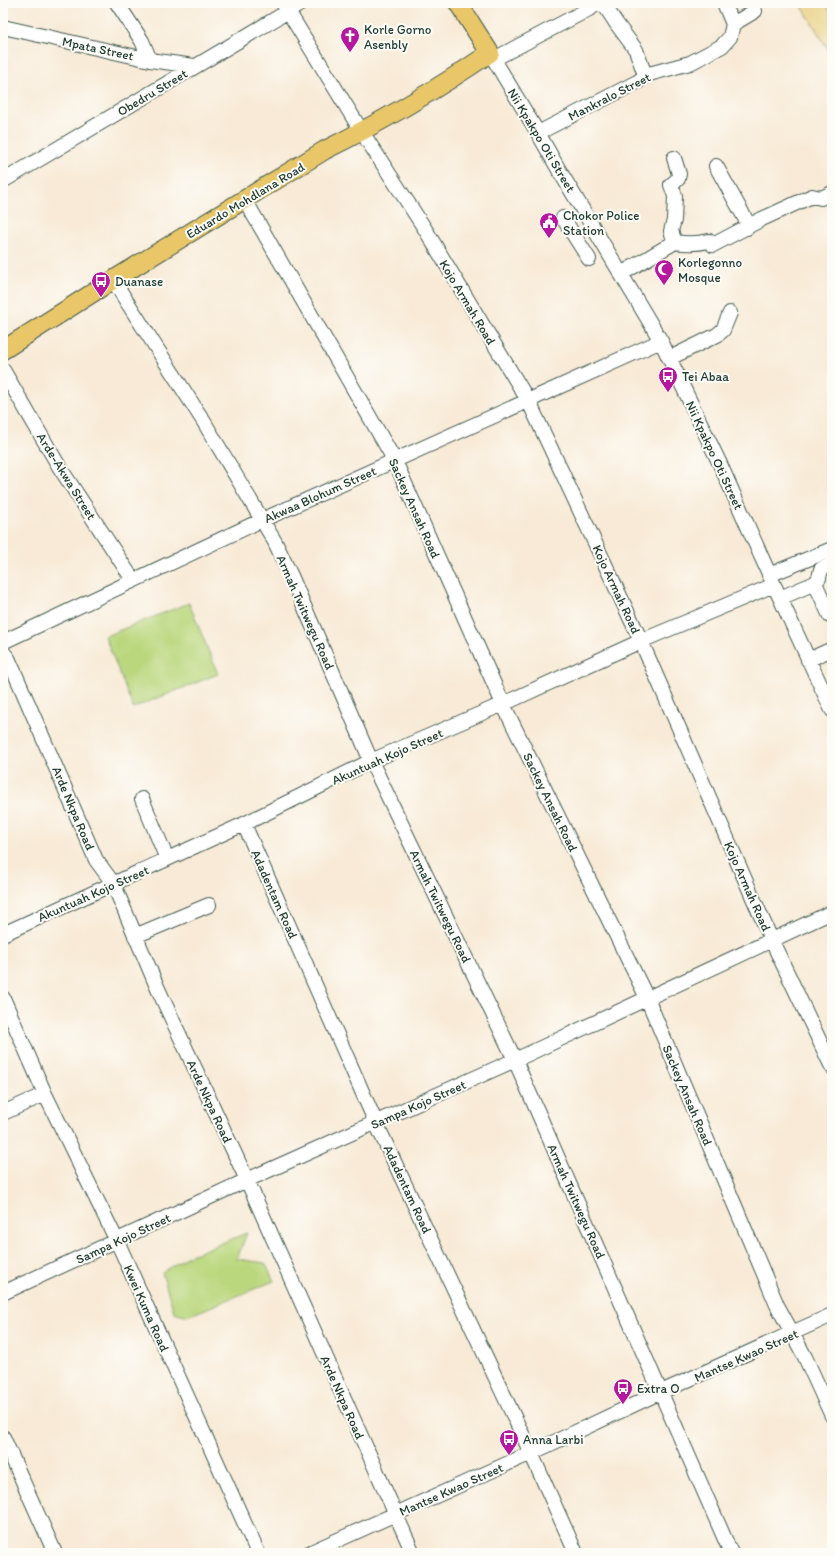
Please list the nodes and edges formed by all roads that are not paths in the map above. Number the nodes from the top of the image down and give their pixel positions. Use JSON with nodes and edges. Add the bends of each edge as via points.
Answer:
{"nodes":[{"id":1,"x":117,"y":3,"type":"edge"},
{"id":2,"x":302,"y":3,"type":"edge"},
{"id":3,"x":458,"y":3,"type":"edge"},
{"id":4,"x":597,"y":3,"type":"edge"},
{"id":5,"x":603,"y":3,"type":"edge"},
{"id":6,"x":724,"y":3,"type":"edge"},
{"id":7,"x":286,"y":7,"type":"edge"},
{"id":8,"x":755,"y":10,"type":"dead end"},
{"id":9,"x":733,"y":24,"type":"junction"},
{"id":10,"x":3,"y":28,"type":"edge"},
{"id":11,"x":492,"y":56,"type":"junction"},
{"id":12,"x":150,"y":60,"type":"junction"},
{"id":13,"x":194,"y":66,"type":"junction"},
{"id":14,"x":645,"y":75,"type":"junction"},
{"id":15,"x":362,"y":132,"type":"junction"},
{"id":16,"x":538,"y":133,"type":"junction"},
{"id":17,"x":674,"y":158,"type":"dead end"},
{"id":18,"x":716,"y":166,"type":"dead end"},
{"id":19,"x":3,"y":181,"type":"edge"},
{"id":20,"x":832,"y":193,"type":"edge"},
{"id":21,"x":245,"y":200,"type":"junction"},
{"id":22,"x":563,"y":218,"type":"dead end"},
{"id":23,"x":589,"y":219,"type":"junction"},
{"id":24,"x":747,"y":228,"type":"junction"},
{"id":25,"x":572,"y":231,"type":"junction"},
{"id":26,"x":675,"y":242,"type":"junction"},
{"id":27,"x":589,"y":259,"type":"dead end"},
{"id":28,"x":621,"y":274,"type":"junction"},
{"id":29,"x":113,"y":280,"type":"junction"},
{"id":30,"x":730,"y":313,"type":"dead end"},
{"id":31,"x":661,"y":342,"type":"junction"},
{"id":32,"x":3,"y":350,"type":"edge"},
{"id":33,"x":670,"y":358,"type":"junction"},
{"id":34,"x":3,"y":370,"type":"edge"},
{"id":35,"x":528,"y":402,"type":"junction"},
{"id":36,"x":395,"y":461,"type":"junction"},
{"id":37,"x":262,"y":520,"type":"junction"},
{"id":38,"x":832,"y":549,"type":"edge"},
{"id":39,"x":832,"y":564,"type":"edge"},
{"id":40,"x":133,"y":580,"type":"junction"},
{"id":41,"x":772,"y":580,"type":"junction"},
{"id":42,"x":815,"y":582,"type":"junction"},
{"id":43,"x":780,"y":598,"type":"junction"},
{"id":44,"x":830,"y":616,"type":"dead end"},
{"id":45,"x":641,"y":641,"type":"junction"},
{"id":46,"x":3,"y":642,"type":"edge"},
{"id":47,"x":832,"y":649,"type":"edge"},
{"id":48,"x":3,"y":652,"type":"edge"},
{"id":49,"x":808,"y":660,"type":"junction"},
{"id":50,"x":503,"y":704,"type":"junction"},
{"id":51,"x":832,"y":710,"type":"edge"},
{"id":52,"x":371,"y":760,"type":"junction"},
{"id":53,"x":142,"y":799,"type":"dead end"},
{"id":54,"x":244,"y":824,"type":"junction"},
{"id":55,"x":167,"y":859,"type":"junction"},
{"id":56,"x":113,"y":884,"type":"junction"},
{"id":57,"x":209,"y":905,"type":"dead end"},
{"id":58,"x":832,"y":912,"type":"edge"},
{"id":59,"x":3,"y":934,"type":"edge"},
{"id":60,"x":135,"y":936,"type":"junction"},
{"id":61,"x":771,"y":939,"type":"junction"},
{"id":62,"x":3,"y":998,"type":"edge"},
{"id":63,"x":647,"y":998,"type":"junction"},
{"id":64,"x":514,"y":1060,"type":"junction"},
{"id":65,"x":832,"y":1067,"type":"edge"},
{"id":66,"x":45,"y":1094,"type":"junction"},
{"id":67,"x":3,"y":1113,"type":"edge"},
{"id":68,"x":376,"y":1123,"type":"junction"},
{"id":69,"x":248,"y":1180,"type":"junction"},
{"id":70,"x":117,"y":1241,"type":"junction"},
{"id":71,"x":3,"y":1293,"type":"edge"},
{"id":72,"x":832,"y":1315,"type":"edge"},
{"id":73,"x":793,"y":1334,"type":"junction"},
{"id":74,"x":661,"y":1392,"type":"junction"},
{"id":75,"x":832,"y":1416,"type":"edge"},
{"id":76,"x":3,"y":1437,"type":"edge"},
{"id":77,"x":531,"y":1453,"type":"junction"},
{"id":78,"x":395,"y":1514,"type":"junction"},
{"id":79,"x":55,"y":1553,"type":"edge"},
{"id":80,"x":258,"y":1553,"type":"edge"},
{"id":81,"x":310,"y":1553,"type":"edge"},
{"id":82,"x":413,"y":1553,"type":"edge"},
{"id":83,"x":576,"y":1553,"type":"edge"},
{"id":84,"x":732,"y":1553,"type":"edge"}],
"edges":[{"from":1,"to":12,"type":"street","via":[[142,41]]},
{"from":2,"to":7,"type":"street","name":"Obedru Street"},
{"from":3,"to":11,"type":"main road","name":"Nii Kpakpo Oti Street"},
{"from":4,"to":11,"type":"street"},
{"from":5,"to":14,"type":"street","via":[[636,50]]},
{"from":6,"to":9,"type":"street"},
{"from":7,"to":13,"type":"street","name":"Obedru Street"},
{"from":7,"to":15,"type":"street","name":"Kojo Armah Road"},
{"from":8,"to":9,"type":"street"},
{"from":9,"to":14,"type":"street","name":"Mankralo Street","via":[[730,37],[722,46],[690,63]]},
{"from":10,"to":12,"type":"street","name":"Mpata Street"},
{"from":11,"to":15,"type":"main road","name":"Eduardo Mohdlana Road"},
{"from":11,"to":16,"type":"street","name":"Nii Kpakpo Oti Street"},
{"from":12,"to":13,"type":"street","name":"Mpata Street"},
{"from":13,"to":19,"type":"street","name":"Obedru Street"},
{"from":14,"to":16,"type":"street","name":"Mankralo Street","via":[[639,81]]},
{"from":15,"to":21,"type":"main road","name":"Eduardo Mohdlana Road","via":[[325,150]]},
{"from":15,"to":35,"type":"street","name":"Kojo Armah Road","via":[[425,229]]},
{"from":16,"to":23,"type":"street","name":"Nii Kpakpo Oti Street"},
{"from":17,"to":26,"type":"street","via":[[679,174],[678,179],[671,185],[675,196],[671,231]]},
{"from":18,"to":24,"type":"street","via":[[746,220]]},
{"from":20,"to":24,"type":"street","via":[[821,198],[812,196]]},
{"from":21,"to":29,"type":"main road","name":"Eduardo Mohdlana Road"},
{"from":21,"to":36,"type":"street","name":"Sackey Ansah Road"},
{"from":22,"to":25,"type":"street"},
{"from":23,"to":25,"type":"street"},
{"from":23,"to":28,"type":"street","name":"Nii Kpakpo Oti Street"},
{"from":24,"to":26,"type":"street","via":[[713,245],[709,241],[698,244]]},
{"from":25,"to":27,"type":"street"},
{"from":26,"to":28,"type":"street"},
{"from":28,"to":31,"type":"street","name":"Nii Kpakpo Oti Street"},
{"from":29,"to":32,"type":"main road","name":"Eduardo Mohdlana Road"},
{"from":29,"to":37,"type":"street","name":"Armah Twitwegu Road","via":[[204,422]]},
{"from":30,"to":33,"type":"street","via":[[723,330],[717,335]]},
{"from":31,"to":33,"type":"street","name":"Nii Kpakpo Oti Street"},
{"from":31,"to":35,"type":"street","name":"Akwaa Blohum Street"},
{"from":33,"to":41,"type":"street","name":"Nii Kpakpo Oti Street"},
{"from":34,"to":40,"type":"street","name":"Arde-Akwa Street","via":[[60,468]]},
{"from":35,"to":36,"type":"street","name":"Akwaa Blohum Street"},
{"from":35,"to":45,"type":"street","name":"Kojo Armah Road"},
{"from":36,"to":37,"type":"street","name":"Akwaa Blohum Street"},
{"from":36,"to":50,"type":"street","name":"Sackey Ansah Road"},
{"from":37,"to":40,"type":"street","name":"Akwaa Blohum Street"},
{"from":37,"to":52,"type":"street","name":"Armah Twitwegu Road","via":[[292,578]]},
{"from":38,"to":41,"type":"street","name":"Akuntuah Kojo Street"},
{"from":39,"to":42,"type":"street","via":[[820,569],[819,578]]},
{"from":40,"to":46,"type":"street","name":"Akwaa Blohum Street"},
{"from":41,"to":43,"type":"street","name":"Nii Kpakpo Oti Street"},
{"from":41,"to":45,"type":"street","name":"Akuntuah Kojo Street"},
{"from":42,"to":43,"type":"street"},
{"from":42,"to":44,"type":"street"},
{"from":43,"to":49,"type":"street","name":"Nii Kpakpo Oti Street"},
{"from":45,"to":50,"type":"street","name":"Akuntuah Kojo Street"},
{"from":45,"to":61,"type":"street","name":"Kojo Armah Road"},
{"from":47,"to":49,"type":"street"},
{"from":48,"to":56,"type":"street","name":"Arde Nkpa Road","via":[[18,678],[96,860]]},
{"from":49,"to":51,"type":"street","name":"Nii Kpakpo Oti Street"},
{"from":50,"to":52,"type":"street","name":"Akuntuah Kojo Street"},
{"from":50,"to":63,"type":"street","name":"Sackey Ansah Road"},
{"from":52,"to":54,"type":"street","name":"Akuntuah Kojo Street"},
{"from":52,"to":64,"type":"street","name":"Armah Twitwegu Road"},
{"from":53,"to":55,"type":"street"},
{"from":54,"to":55,"type":"street","name":"Akuntuah Kojo Street"},
{"from":54,"to":68,"type":"street","name":"Adadentam Road"},
{"from":55,"to":56,"type":"street","name":"Akuntuah Kojo Street"},
{"from":56,"to":59,"type":"street","name":"Akuntuah Kojo Street"},
{"from":56,"to":60,"type":"street","name":"Arde Nkpa Road"},
{"from":57,"to":60,"type":"street"},
{"from":58,"to":61,"type":"street","name":"Sampa Kojo Street"},
{"from":60,"to":69,"type":"street","name":"Arde Nkpa Road"},
{"from":61,"to":63,"type":"street","name":"Sampa Kojo Street"},
{"from":61,"to":65,"type":"street","name":"Kojo Armah Road"},
{"from":62,"to":66,"type":"street","name":"Kwei Kuma Road"},
{"from":63,"to":64,"type":"street","name":"Sampa Kojo Street"},
{"from":63,"to":73,"type":"street","name":"Sackey Ansah Road","via":[[777,1305]]},
{"from":64,"to":68,"type":"street","name":"Sampa Kojo Street"},
{"from":64,"to":74,"type":"street","name":"Armah Twitwegu Road"},
{"from":66,"to":67,"type":"street"},
{"from":66,"to":70,"type":"street","name":"Kwei Kuma Road"},
{"from":68,"to":69,"type":"street","name":"Sampa Kojo Street"},
{"from":68,"to":77,"type":"street","name":"Adadentam Road"},
{"from":69,"to":70,"type":"street","name":"Sampa Kojo Street"},
{"from":69,"to":78,"type":"street","name":"Arde Nkpa Road"},
{"from":70,"to":71,"type":"street","name":"Sampa Kojo Street"},
{"from":70,"to":80,"type":"street","name":"Kwei Kuma Road"},
{"from":72,"to":73,"type":"street","name":"Mantse Kwao Street"},
{"from":73,"to":74,"type":"street","name":"Mantse Kwao Street"},
{"from":73,"to":75,"type":"street","name":"Sackey Ansah Road"},
{"from":74,"to":77,"type":"street","name":"Mantse Kwao Street"},
{"from":74,"to":84,"type":"street","name":"Armah Twitwegu Road"},
{"from":76,"to":79,"type":"street"},
{"from":77,"to":78,"type":"street","name":"Mantse Kwao Street"},
{"from":77,"to":83,"type":"street","name":"Adadentam Road"},
{"from":78,"to":81,"type":"street","name":"Mantse Kwao Street"},
{"from":78,"to":82,"type":"street","name":"Arde Nkpa Road"}]}
